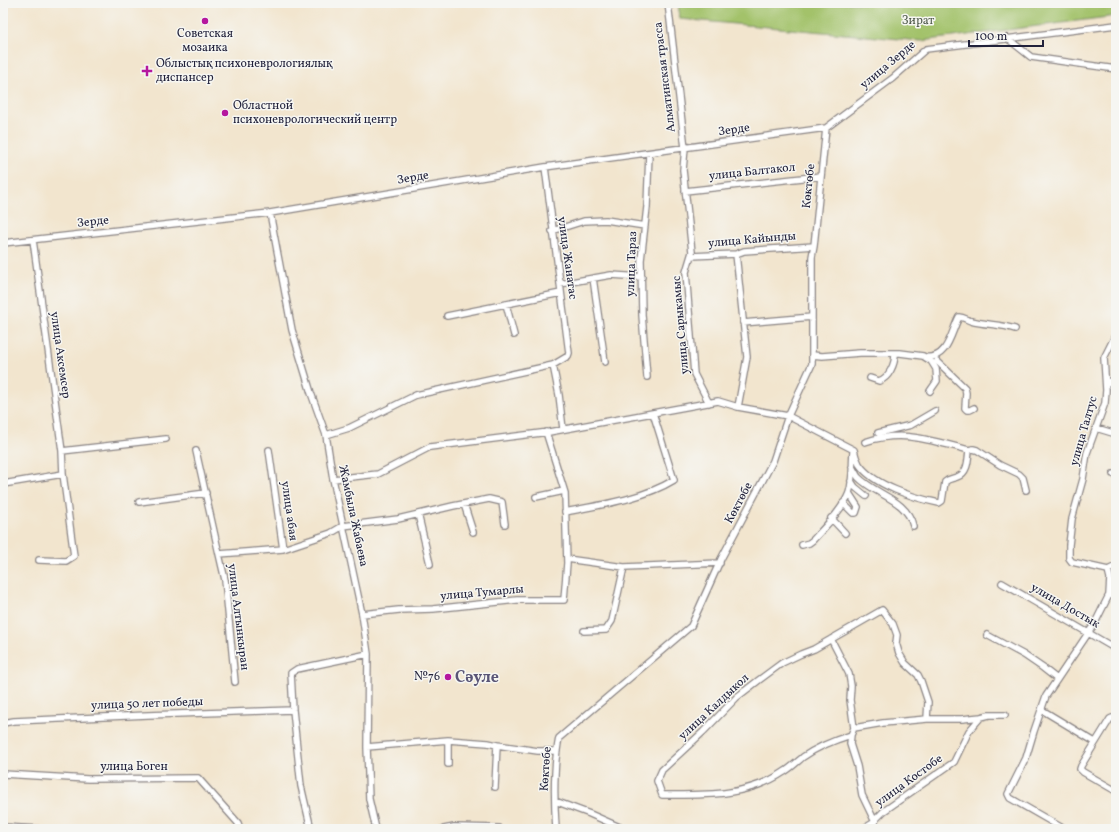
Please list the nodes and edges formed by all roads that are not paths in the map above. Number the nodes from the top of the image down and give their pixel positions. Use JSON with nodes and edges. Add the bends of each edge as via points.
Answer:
{"nodes":[{"id":1,"x":668,"y":3,"type":"edge"},
{"id":2,"x":1116,"y":25,"type":"edge"},
{"id":3,"x":1007,"y":38,"type":"junction"},
{"id":4,"x":1116,"y":69,"type":"edge"},
{"id":5,"x":826,"y":128,"type":"junction"},
{"id":6,"x":685,"y":148,"type":"junction"},
{"id":7,"x":650,"y":153,"type":"junction"},
{"id":8,"x":545,"y":167,"type":"junction"},
{"id":9,"x":821,"y":176,"type":"junction"},
{"id":10,"x":685,"y":191,"type":"junction"},
{"id":11,"x":270,"y":213,"type":"junction"},
{"id":12,"x":645,"y":226,"type":"junction"},
{"id":13,"x":552,"y":231,"type":"junction"},
{"id":14,"x":33,"y":240,"type":"junction"},
{"id":15,"x":3,"y":243,"type":"edge"},
{"id":16,"x":814,"y":246,"type":"junction"},
{"id":17,"x":736,"y":254,"type":"junction"},
{"id":18,"x":691,"y":256,"type":"junction"},
{"id":19,"x":642,"y":277,"type":"junction"},
{"id":20,"x":593,"y":278,"type":"junction"},
{"id":21,"x":560,"y":284,"type":"junction"},
{"id":22,"x":561,"y":293,"type":"junction"},
{"id":23,"x":506,"y":304,"type":"junction"},
{"id":24,"x":447,"y":316,"type":"dead end"},
{"id":25,"x":812,"y":317,"type":"junction"},
{"id":26,"x":743,"y":323,"type":"junction"},
{"id":27,"x":1015,"y":329,"type":"dead end"},
{"id":28,"x":1116,"y":334,"type":"edge"},
{"id":29,"x":514,"y":335,"type":"dead end"},
{"id":30,"x":895,"y":354,"type":"junction"},
{"id":31,"x":812,"y":355,"type":"junction"},
{"id":32,"x":923,"y":356,"type":"junction"},
{"id":33,"x":937,"y":361,"type":"dead end"},
{"id":34,"x":605,"y":362,"type":"dead end"},
{"id":35,"x":553,"y":365,"type":"junction"},
{"id":36,"x":647,"y":377,"type":"dead end"},
{"id":37,"x":870,"y":378,"type":"dead end"},
{"id":38,"x":1106,"y":381,"type":"junction"},
{"id":39,"x":1116,"y":382,"type":"edge"},
{"id":40,"x":930,"y":391,"type":"dead end"},
{"id":41,"x":709,"y":403,"type":"junction"},
{"id":42,"x":738,"y":407,"type":"junction"},
{"id":43,"x":974,"y":408,"type":"dead end"},
{"id":44,"x":935,"y":410,"type":"dead end"},
{"id":45,"x":654,"y":413,"type":"junction"},
{"id":46,"x":788,"y":416,"type":"junction"},
{"id":47,"x":1096,"y":428,"type":"junction"},
{"id":48,"x":563,"y":429,"type":"junction"},
{"id":49,"x":546,"y":432,"type":"junction"},
{"id":50,"x":878,"y":433,"type":"dead end"},
{"id":51,"x":1116,"y":434,"type":"edge"},
{"id":52,"x":326,"y":435,"type":"junction"},
{"id":53,"x":166,"y":439,"type":"dead end"},
{"id":54,"x":865,"y":442,"type":"dead end"},
{"id":55,"x":269,"y":450,"type":"dead end"},
{"id":56,"x":854,"y":450,"type":"junction"},
{"id":57,"x":969,"y":450,"type":"junction"},
{"id":58,"x":62,"y":451,"type":"junction"},
{"id":59,"x":196,"y":451,"type":"dead end"},
{"id":60,"x":852,"y":466,"type":"junction"},
{"id":61,"x":63,"y":474,"type":"junction"},
{"id":62,"x":333,"y":479,"type":"junction"},
{"id":63,"x":851,"y":481,"type":"junction"},
{"id":64,"x":3,"y":484,"type":"edge"},
{"id":65,"x":1026,"y":490,"type":"dead end"},
{"id":66,"x":564,"y":491,"type":"junction"},
{"id":67,"x":206,"y":493,"type":"junction"},
{"id":68,"x":849,"y":493,"type":"junction"},
{"id":69,"x":866,"y":496,"type":"dead end"},
{"id":70,"x":536,"y":497,"type":"dead end"},
{"id":71,"x":139,"y":502,"type":"dead end"},
{"id":72,"x":843,"y":503,"type":"junction"},
{"id":73,"x":464,"y":504,"type":"junction"},
{"id":74,"x":565,"y":512,"type":"junction"},
{"id":75,"x":418,"y":514,"type":"junction"},
{"id":76,"x":831,"y":518,"type":"junction"},
{"id":77,"x":505,"y":524,"type":"dead end"},
{"id":78,"x":343,"y":526,"type":"junction"},
{"id":79,"x":913,"y":526,"type":"dead end"},
{"id":80,"x":473,"y":532,"type":"dead end"},
{"id":81,"x":845,"y":533,"type":"dead end"},
{"id":82,"x":802,"y":545,"type":"dead end"},
{"id":83,"x":284,"y":549,"type":"junction"},
{"id":84,"x":219,"y":554,"type":"junction"},
{"id":85,"x":567,"y":559,"type":"junction"},
{"id":86,"x":39,"y":560,"type":"dead end"},
{"id":87,"x":720,"y":563,"type":"junction"},
{"id":88,"x":430,"y":564,"type":"dead end"},
{"id":89,"x":1116,"y":566,"type":"edge"},
{"id":90,"x":624,"y":567,"type":"junction"},
{"id":91,"x":1108,"y":570,"type":"junction"},
{"id":92,"x":1002,"y":583,"type":"dead end"},
{"id":93,"x":362,"y":614,"type":"junction"},
{"id":94,"x":584,"y":631,"type":"dead end"},
{"id":95,"x":1089,"y":633,"type":"junction"},
{"id":96,"x":986,"y":635,"type":"dead end"},
{"id":97,"x":831,"y":639,"type":"junction"},
{"id":98,"x":1116,"y":649,"type":"edge"},
{"id":99,"x":368,"y":654,"type":"junction"},
{"id":100,"x":1056,"y":680,"type":"junction"},
{"id":101,"x":235,"y":682,"type":"dead end"},
{"id":102,"x":293,"y":710,"type":"junction"},
{"id":103,"x":1042,"y":710,"type":"junction"},
{"id":104,"x":1005,"y":715,"type":"dead end"},
{"id":105,"x":981,"y":717,"type":"junction"},
{"id":106,"x":927,"y":719,"type":"junction"},
{"id":107,"x":962,"y":719,"type":"junction"},
{"id":108,"x":1116,"y":719,"type":"edge"},
{"id":109,"x":3,"y":722,"type":"edge"},
{"id":110,"x":854,"y":728,"type":"junction"},
{"id":111,"x":969,"y":731,"type":"junction"},
{"id":112,"x":851,"y":735,"type":"junction"},
{"id":113,"x":448,"y":740,"type":"junction"},
{"id":114,"x":1095,"y":742,"type":"junction"},
{"id":115,"x":497,"y":745,"type":"junction"},
{"id":116,"x":367,"y":747,"type":"junction"},
{"id":117,"x":556,"y":751,"type":"junction"},
{"id":118,"x":448,"y":764,"type":"dead end"},
{"id":119,"x":3,"y":774,"type":"edge"},
{"id":120,"x":495,"y":787,"type":"dead end"},
{"id":121,"x":1116,"y":791,"type":"edge"},
{"id":122,"x":555,"y":801,"type":"junction"},
{"id":123,"x":875,"y":822,"type":"junction"},
{"id":124,"x":3,"y":827,"type":"edge"},
{"id":125,"x":499,"y":828,"type":"dead end"},
{"id":126,"x":40,"y":829,"type":"edge"},
{"id":127,"x":240,"y":829,"type":"edge"},
{"id":128,"x":311,"y":829,"type":"edge"},
{"id":129,"x":376,"y":829,"type":"edge"},
{"id":130,"x":444,"y":829,"type":"edge"},
{"id":131,"x":556,"y":829,"type":"edge"},
{"id":132,"x":624,"y":829,"type":"edge"},
{"id":133,"x":862,"y":829,"type":"edge"},
{"id":134,"x":1064,"y":829,"type":"edge"}],
"edges":[{"from":1,"to":6,"type":"street","name":"Алматинская трасса"},
{"from":2,"to":3,"type":"street","name":"улица Зерде"},
{"from":3,"to":4,"type":"street","via":[[1031,57]]},
{"from":3,"to":5,"type":"street","name":"улица Зерде","via":[[926,48],[893,78]]},
{"from":5,"to":6,"type":"street","name":"Зерде"},
{"from":5,"to":9,"type":"street","name":"Көктөбе"},
{"from":6,"to":7,"type":"street","name":"Зерде"},
{"from":6,"to":10,"type":"street","name":"улица Сарыкамыс"},
{"from":7,"to":8,"type":"street","name":"Зерде"},
{"from":7,"to":12,"type":"street","name":"улица Тараз"},
{"from":8,"to":11,"type":"street","name":"Зерде"},
{"from":8,"to":13,"type":"street","name":"улица Жанатас"},
{"from":9,"to":10,"type":"street","name":"улица Балтакол"},
{"from":9,"to":16,"type":"street","name":"Көктөбе"},
{"from":10,"to":18,"type":"street","name":"улица Сарыкамыс"},
{"from":11,"to":14,"type":"street","name":"Зерде"},
{"from":11,"to":52,"type":"street","name":"Жамбыла Жабаева","via":[[292,330]]},
{"from":12,"to":13,"type":"street","via":[[606,220],[584,222]]},
{"from":12,"to":19,"type":"street","name":"улица Тараз"},
{"from":13,"to":21,"type":"street","name":"улица Жанатас"},
{"from":14,"to":15,"type":"street","name":"Зерде"},
{"from":14,"to":58,"type":"street","name":"улица Аксемсер"},
{"from":16,"to":17,"type":"street","name":"улица Кайынды","via":[[744,251]]},
{"from":16,"to":25,"type":"street","name":"Көктөбе"},
{"from":17,"to":18,"type":"street","name":"улица Кайынды"},
{"from":17,"to":26,"type":"street"},
{"from":18,"to":41,"type":"street","name":"улица Сарыкамыс","via":[[686,272],[694,374]]},
{"from":19,"to":20,"type":"street","via":[[611,275]]},
{"from":19,"to":36,"type":"street","name":"улица Тараз"},
{"from":20,"to":21,"type":"street"},
{"from":20,"to":34,"type":"street"},
{"from":21,"to":22,"type":"street","name":"улица Жанатас"},
{"from":22,"to":23,"type":"street"},
{"from":22,"to":35,"type":"street","name":"улица Жанатас","via":[[569,352],[566,358]]},
{"from":23,"to":24,"type":"street"},
{"from":23,"to":29,"type":"street"},
{"from":25,"to":26,"type":"street"},
{"from":25,"to":31,"type":"street","name":"Көктөбе"},
{"from":26,"to":42,"type":"street","via":[[747,356]]},
{"from":27,"to":32,"type":"street","via":[[959,317],[943,351],[933,357]]},
{"from":28,"to":38,"type":"street","name":"улица Талтус","via":[[1104,358]]},
{"from":30,"to":31,"type":"street"},
{"from":30,"to":32,"type":"street"},
{"from":30,"to":37,"type":"street","via":[[885,378],[880,381]]},
{"from":31,"to":46,"type":"street","name":"Көктөбе","via":[[812,364]]},
{"from":32,"to":40,"type":"street","via":[[934,364],[936,369],[937,380]]},
{"from":33,"to":43,"type":"street","via":[[965,388],[965,408]]},
{"from":35,"to":48,"type":"street"},
{"from":35,"to":52,"type":"street","via":[[416,395],[349,428]]},
{"from":38,"to":39,"type":"street"},
{"from":38,"to":47,"type":"street","name":"улица Талтус","via":[[1105,403]]},
{"from":41,"to":42,"type":"street","via":[[718,401]]},
{"from":41,"to":45,"type":"street"},
{"from":42,"to":46,"type":"street"},
{"from":44,"to":50,"type":"street","via":[[911,425]]},
{"from":45,"to":48,"type":"street"},
{"from":45,"to":74,"type":"street","via":[[674,480],[662,487],[618,501]]},
{"from":46,"to":56,"type":"street"},
{"from":46,"to":87,"type":"street","name":"Көктөбе","via":[[773,461]]},
{"from":47,"to":51,"type":"street"},
{"from":47,"to":91,"type":"street","name":"улица Талтус","via":[[1087,452],[1084,479],[1072,519],[1069,558],[1072,562]]},
{"from":48,"to":49,"type":"street"},
{"from":49,"to":62,"type":"street","via":[[430,447],[378,474]]},
{"from":49,"to":66,"type":"street","name":"улица Тумарлы"},
{"from":52,"to":62,"type":"street","name":"Жамбыла Жабаева"},
{"from":53,"to":58,"type":"street"},
{"from":54,"to":57,"type":"street","via":[[889,436],[914,436]]},
{"from":55,"to":83,"type":"street","name":"улица абая"},
{"from":56,"to":57,"type":"street","via":[[859,464],[874,478],[905,493],[939,504],[942,501],[945,482],[960,476],[966,470]]},
{"from":56,"to":60,"type":"street"},
{"from":57,"to":65,"type":"street","via":[[977,450],[1019,474],[1023,478]]},
{"from":58,"to":61,"type":"street","name":"улица Аксемсер"},
{"from":59,"to":67,"type":"street"},
{"from":60,"to":63,"type":"street"},
{"from":60,"to":79,"type":"street","via":[[859,478],[896,502],[911,518]]},
{"from":61,"to":64,"type":"street"},
{"from":61,"to":86,"type":"street","name":"улица Аксемсер","via":[[74,556],[66,561]]},
{"from":62,"to":78,"type":"street","name":"Жамбыла Жабаева"},
{"from":63,"to":68,"type":"street"},
{"from":63,"to":69,"type":"street"},
{"from":66,"to":70,"type":"street"},
{"from":66,"to":74,"type":"street","name":"улица Тумарлы"},
{"from":67,"to":71,"type":"street"},
{"from":67,"to":84,"type":"street"},
{"from":68,"to":72,"type":"street"},
{"from":68,"to":72,"type":"street","via":[[858,507],[856,513],[851,512]]},
{"from":72,"to":76,"type":"street"},
{"from":73,"to":75,"type":"street"},
{"from":73,"to":77,"type":"street","via":[[489,499],[502,502]]},
{"from":73,"to":80,"type":"street"},
{"from":74,"to":85,"type":"street","name":"улица Тумарлы"},
{"from":75,"to":78,"type":"street"},
{"from":75,"to":88,"type":"street"},
{"from":76,"to":81,"type":"street"},
{"from":76,"to":82,"type":"street","via":[[813,540]]},
{"from":78,"to":83,"type":"street","via":[[331,534]]},
{"from":78,"to":93,"type":"street","name":"Жамбыла Жабаева"},
{"from":83,"to":84,"type":"street","name":"улица абая"},
{"from":84,"to":101,"type":"street","name":"улица Алтынкыран","via":[[225,580]]},
{"from":85,"to":90,"type":"street"},
{"from":85,"to":93,"type":"street","name":"улица Тумарлы","via":[[564,600],[517,600]]},
{"from":87,"to":90,"type":"street"},
{"from":87,"to":117,"type":"street","name":"Көктөбе","via":[[691,626],[559,738]]},
{"from":89,"to":91,"type":"street"},
{"from":90,"to":94,"type":"street","via":[[612,620],[606,630]]},
{"from":91,"to":95,"type":"street","via":[[1109,595]]},
{"from":92,"to":95,"type":"street","name":"улица Достык"},
{"from":93,"to":99,"type":"street","name":"Жамбыла Жабаева"},
{"from":95,"to":98,"type":"street","name":"улица Достык"},
{"from":95,"to":100,"type":"street"},
{"from":96,"to":100,"type":"street","via":[[1024,655]]},
{"from":97,"to":106,"type":"street","name":"улица Калдыкол","via":[[882,610],[893,624],[899,653],[918,675],[928,702]]},
{"from":97,"to":110,"type":"street","via":[[849,674]]},
{"from":97,"to":112,"type":"street","name":"улица Калдыкол","via":[[782,664],[738,697],[662,770],[657,781],[662,795],[714,795],[746,789],[784,772],[805,756],[835,740]]},
{"from":99,"to":102,"type":"street","via":[[297,669],[291,673]]},
{"from":99,"to":116,"type":"street","name":"Жамбыла Жабаева"},
{"from":100,"to":103,"type":"street","via":[[1046,696]]},
{"from":102,"to":109,"type":"street","name":"улица 50 лет победы"},
{"from":102,"to":128,"type":"street","via":[[301,786]]},
{"from":103,"to":114,"type":"street"},
{"from":103,"to":134,"type":"street","via":[[1026,758],[1008,796]]},
{"from":104,"to":105,"type":"street"},
{"from":105,"to":107,"type":"street"},
{"from":105,"to":111,"type":"street","name":"улица Костобе"},
{"from":106,"to":107,"type":"street"},
{"from":106,"to":110,"type":"street"},
{"from":107,"to":111,"type":"street"},
{"from":108,"to":114,"type":"street","via":[[1110,719]]},
{"from":110,"to":112,"type":"street"},
{"from":111,"to":123,"type":"street","name":"улица Костобе","via":[[954,762],[884,811]]},
{"from":112,"to":123,"type":"street","via":[[850,744],[862,796]]},
{"from":113,"to":115,"type":"street","via":[[488,742]]},
{"from":113,"to":116,"type":"street"},
{"from":113,"to":118,"type":"street"},
{"from":114,"to":121,"type":"street","via":[[1080,769]]},
{"from":115,"to":117,"type":"street"},
{"from":115,"to":120,"type":"street"},
{"from":116,"to":129,"type":"street","name":"Жамбыла Жабаева","via":[[369,799]]},
{"from":117,"to":122,"type":"street","name":"Көктөбе"},
{"from":119,"to":127,"type":"street","name":"улица Боген","via":[[88,779],[198,778],[238,823]]},
{"from":122,"to":131,"type":"street","name":"Көктөбе"},
{"from":122,"to":132,"type":"street"},
{"from":123,"to":133,"type":"street","name":"улица Костобе"},
{"from":124,"to":126,"type":"street"},
{"from":125,"to":130,"type":"street"}]}
